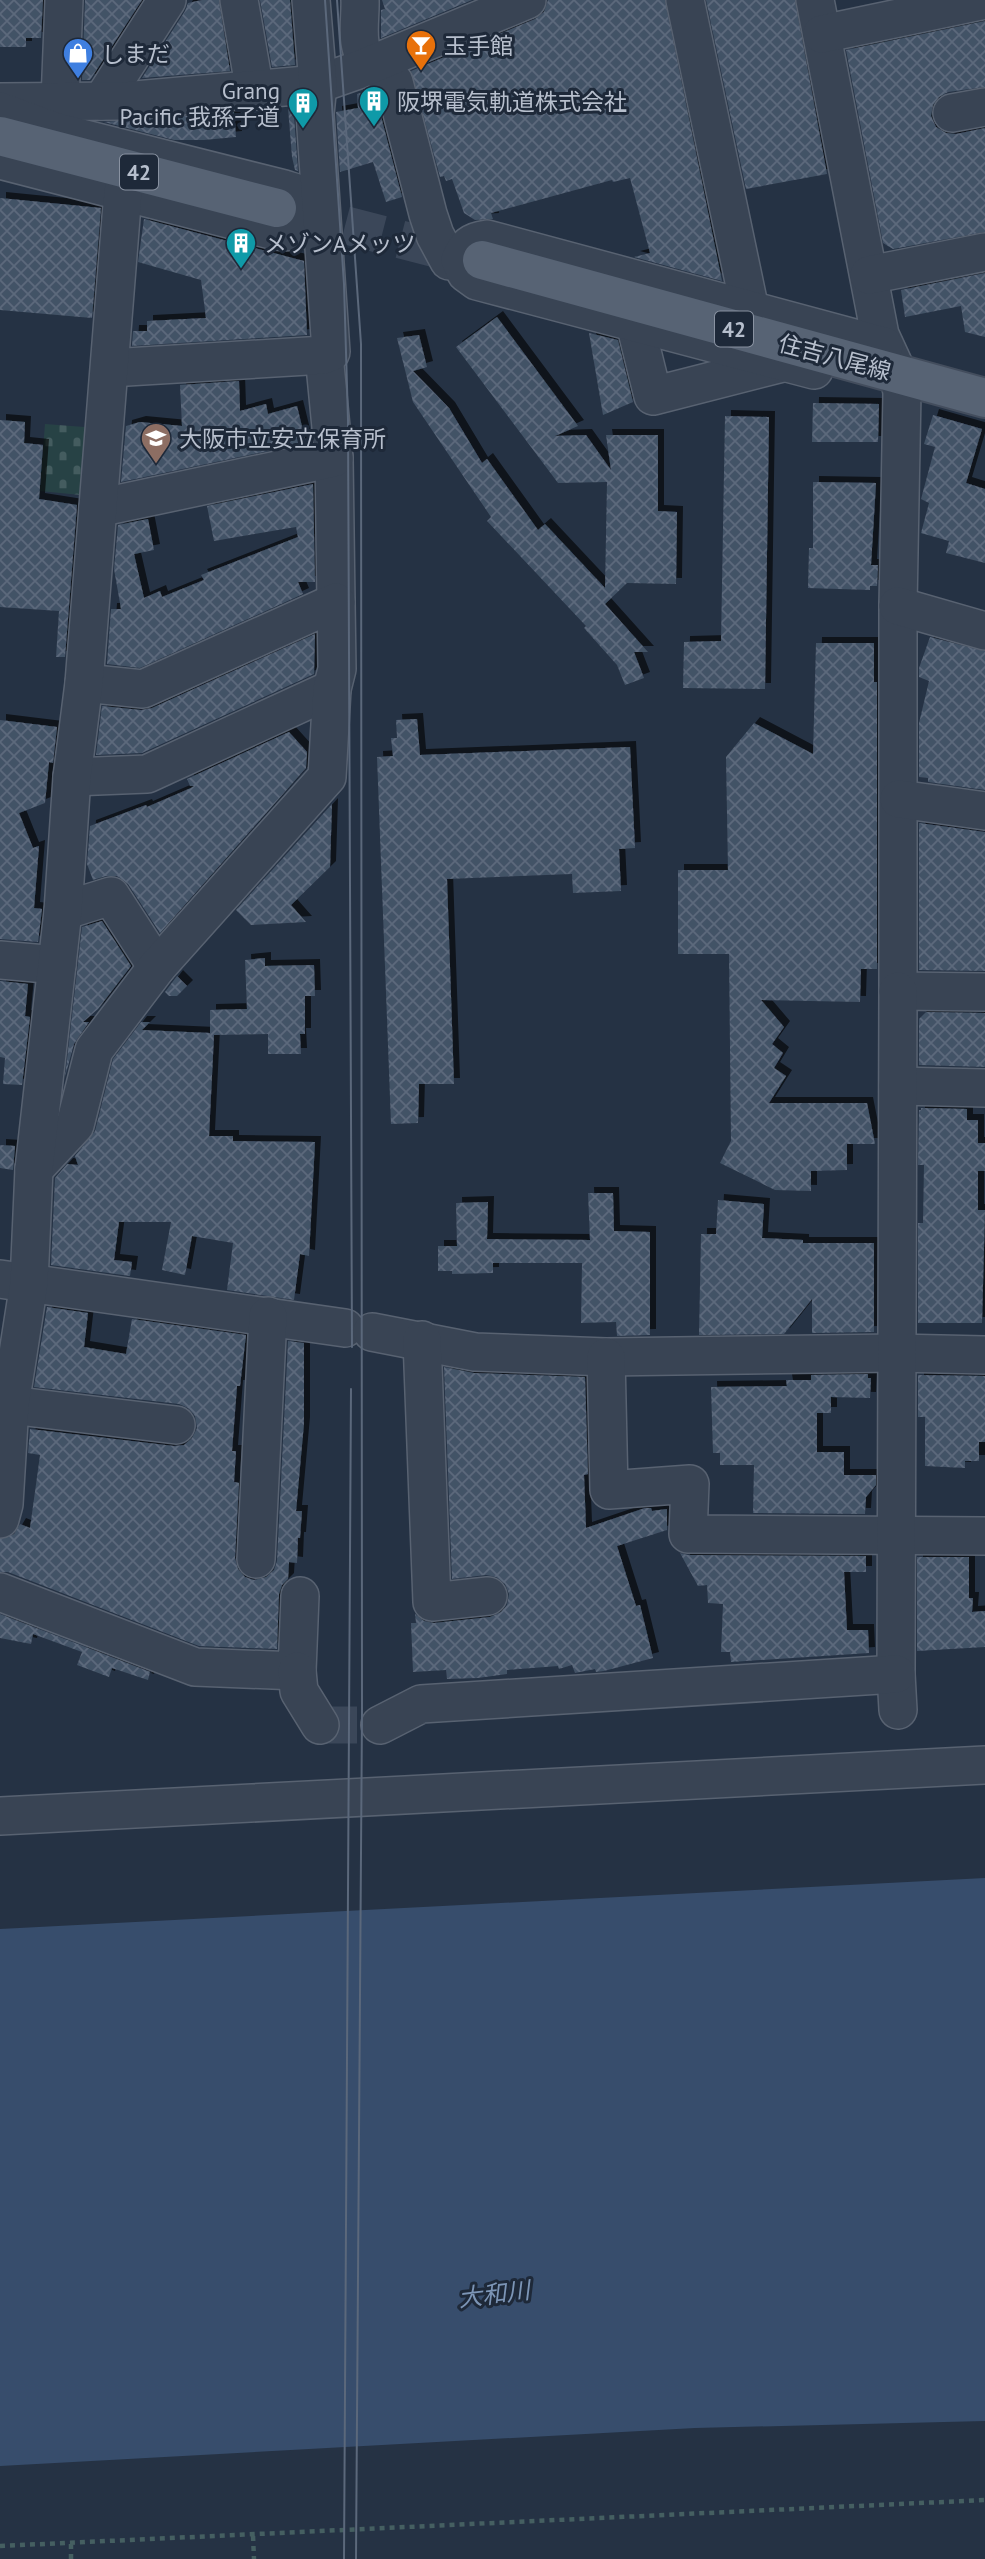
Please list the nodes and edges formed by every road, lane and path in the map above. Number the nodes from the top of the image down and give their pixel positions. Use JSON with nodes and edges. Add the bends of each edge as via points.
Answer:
{"nodes":[{"id":1,"x":64,"y":0,"type":"edge"},
{"id":2,"x":167,"y":0,"type":"edge"},
{"id":3,"x":239,"y":0,"type":"edge"},
{"id":4,"x":311,"y":0,"type":"edge"},
{"id":5,"x":360,"y":0,"type":"edge"},
{"id":6,"x":527,"y":0,"type":"edge"},
{"id":7,"x":685,"y":0,"type":"edge"},
{"id":8,"x":985,"y":0,"type":"edge"},
{"id":9,"x":818,"y":17,"type":"edge"},
{"id":10,"x":382,"y":60,"type":"junction"},
{"id":11,"x":318,"y":84,"type":"junction"},
{"id":12,"x":255,"y":91,"type":"junction"},
{"id":13,"x":113,"y":101,"type":"junction"},
{"id":14,"x":0,"y":102,"type":"edge"},
{"id":15,"x":0,"y":111,"type":"edge"},
{"id":16,"x":61,"y":111,"type":"junction"},
{"id":17,"x":0,"y":136,"type":"edge"},
{"id":18,"x":124,"y":147,"type":"junction"},
{"id":19,"x":0,"y":160,"type":"edge"},
{"id":20,"x":123,"y":192,"type":"junction"},
{"id":21,"x":277,"y":208,"type":"tunnel mouth"},
{"id":22,"x":985,"y":252,"type":"edge"},
{"id":23,"x":471,"y":260,"type":"junction"},
{"id":24,"x":869,"y":275,"type":"junction"},
{"id":25,"x":750,"y":310,"type":"junction"},
{"id":26,"x":635,"y":323,"type":"junction"},
{"id":27,"x":324,"y":355,"type":"junction"},
{"id":28,"x":783,"y":362,"type":"junction"},
{"id":29,"x":110,"y":368,"type":"junction"},
{"id":30,"x":894,"y":371,"type":"junction"},
{"id":31,"x":985,"y":398,"type":"edge"},
{"id":32,"x":334,"y":458,"type":"junction"},
{"id":33,"x":98,"y":508,"type":"junction"},
{"id":34,"x":336,"y":602,"type":"junction"},
{"id":35,"x":898,"y":606,"type":"junction"},
{"id":36,"x":985,"y":630,"type":"edge"},
{"id":37,"x":84,"y":683,"type":"junction"},
{"id":38,"x":332,"y":689,"type":"junction"},
{"id":39,"x":72,"y":777,"type":"junction"},
{"id":40,"x":899,"y":799,"type":"junction"},
{"id":41,"x":985,"y":811,"type":"edge"},
{"id":42,"x":63,"y":911,"type":"junction"},
{"id":43,"x":0,"y":960,"type":"edge"},
{"id":44,"x":57,"y":965,"type":"junction"},
{"id":45,"x":157,"y":967,"type":"junction"},
{"id":46,"x":898,"y":991,"type":"junction"},
{"id":47,"x":985,"y":992,"type":"edge"},
{"id":48,"x":898,"y":1086,"type":"junction"},
{"id":49,"x":985,"y":1088,"type":"edge"},
{"id":50,"x":34,"y":1169,"type":"junction"},
{"id":51,"x":15,"y":1281,"type":"edge"},
{"id":52,"x":268,"y":1316,"type":"junction"},
{"id":53,"x":422,"y":1340,"type":"junction"},
{"id":54,"x":897,"y":1353,"type":"junction"},
{"id":55,"x":985,"y":1354,"type":"edge"},
{"id":56,"x":606,"y":1357,"type":"junction"},
{"id":57,"x":10,"y":1405,"type":"junction"},
{"id":58,"x":176,"y":1425,"type":"dead end"},
{"id":59,"x":0,"y":1519,"type":"edge"},
{"id":60,"x":898,"y":1536,"type":"junction"},
{"id":61,"x":985,"y":1536,"type":"edge"},
{"id":62,"x":256,"y":1559,"type":"dead end"},
{"id":63,"x":0,"y":1592,"type":"edge"},
{"id":64,"x":488,"y":1595,"type":"dead end"},
{"id":65,"x":300,"y":1596,"type":"dead end"},
{"id":66,"x":297,"y":1671,"type":"junction"},
{"id":67,"x":896,"y":1674,"type":"junction"},
{"id":68,"x":898,"y":1710,"type":"dead end"},
{"id":69,"x":380,"y":1724,"type":"tunnel mouth"},
{"id":70,"x":320,"y":1725,"type":"dead end"},
{"id":71,"x":985,"y":1765,"type":"edge"},
{"id":72,"x":0,"y":1816,"type":"edge"},
{"id":73,"x":985,"y":2500,"type":"edge"},
{"id":74,"x":253,"y":2536,"type":"junction"},
{"id":75,"x":71,"y":2544,"type":"junction"},
{"id":76,"x":0,"y":2546,"type":"edge"},
{"id":77,"x":71,"y":2559,"type":"edge"},
{"id":78,"x":254,"y":2559,"type":"edge"}],
"edges":[{"from":1,"to":16,"type":"street"},
{"from":2,"to":13,"type":"street"},
{"from":3,"to":12,"type":"street"},
{"from":4,"to":11,"type":"street"},
{"from":5,"to":10,"type":"street","via":[[362,52]]},
{"from":6,"to":10,"type":"street"},
{"from":7,"to":25,"type":"street"},
{"from":8,"to":9,"type":"street"},
{"from":9,"to":24,"type":"street"},
{"from":10,"to":11,"type":"street"},
{"from":10,"to":23,"type":"street","via":[[394,82],[435,235],[449,261]]},
{"from":11,"to":12,"type":"street"},
{"from":11,"to":27,"type":"street","via":[[331,352]]},
{"from":12,"to":13,"type":"street"},
{"from":13,"to":16,"type":"street"},
{"from":13,"to":18,"type":"street"},
{"from":14,"to":16,"type":"street"},
{"from":15,"to":16,"type":"street"},
{"from":16,"to":18,"type":"street"},
{"from":17,"to":21,"type":"main road","number":"42"},
{"from":18,"to":20,"type":"street","via":[[298,193],[312,205],[312,212],[309,223],[289,233]]},
{"from":19,"to":20,"type":"street"},
{"from":20,"to":29,"type":"street"},
{"from":22,"to":24,"type":"street"},
{"from":23,"to":25,"type":"street","via":[[465,247],[487,239]]},
{"from":23,"to":26,"type":"street","via":[[466,273],[477,281]]},
{"from":23,"to":30,"type":"main road","name":"住吉八尾線","number":"42"},
{"from":24,"to":30,"type":"street"},
{"from":25,"to":30,"type":"street"},
{"from":26,"to":28,"type":"street"},
{"from":26,"to":28,"type":"street","via":[[653,396]]},
{"from":27,"to":29,"type":"street"},
{"from":27,"to":32,"type":"street"},
{"from":28,"to":30,"type":"street"},
{"from":29,"to":33,"type":"street"},
{"from":30,"to":31,"type":"main road","name":"住吉八尾線","number":"42"},
{"from":30,"to":35,"type":"street"},
{"from":32,"to":33,"type":"street"},
{"from":32,"to":34,"type":"street"},
{"from":33,"to":37,"type":"street"},
{"from":34,"to":37,"type":"street","via":[[143,689]]},
{"from":34,"to":38,"type":"street","via":[[337,669]]},
{"from":35,"to":36,"type":"street"},
{"from":35,"to":40,"type":"street"},
{"from":37,"to":39,"type":"street"},
{"from":38,"to":39,"type":"street","via":[[147,774]]},
{"from":38,"to":45,"type":"street","via":[[327,777]]},
{"from":39,"to":42,"type":"street"},
{"from":40,"to":41,"type":"street"},
{"from":40,"to":46,"type":"street"},
{"from":42,"to":44,"type":"street"},
{"from":42,"to":45,"type":"street","via":[[111,896]]},
{"from":43,"to":44,"type":"street"},
{"from":44,"to":50,"type":"street"},
{"from":45,"to":50,"type":"street","via":[[94,1050],[75,1125]]},
{"from":46,"to":47,"type":"street"},
{"from":46,"to":48,"type":"street"},
{"from":48,"to":49,"type":"street"},
{"from":48,"to":54,"type":"street"},
{"from":50,"to":51,"type":"street"},
{"from":51,"to":52,"type":"street"},
{"from":51,"to":57,"type":"street"},
{"from":52,"to":53,"type":"street"},
{"from":52,"to":62,"type":"street"},
{"from":53,"to":56,"type":"street","via":[[475,1352]]},
{"from":53,"to":64,"type":"street","via":[[432,1602]]},
{"from":54,"to":55,"type":"street"},
{"from":54,"to":56,"type":"street"},
{"from":54,"to":60,"type":"street"},
{"from":56,"to":60,"type":"street","via":[[609,1490],[690,1485],[688,1534]]},
{"from":57,"to":58,"type":"street"},
{"from":57,"to":59,"type":"street"},
{"from":60,"to":61,"type":"street"},
{"from":60,"to":67,"type":"street"},
{"from":63,"to":66,"type":"street","via":[[195,1667]]},
{"from":65,"to":66,"type":"street"},
{"from":66,"to":70,"type":"street","via":[[299,1691]]},
{"from":67,"to":68,"type":"street"},
{"from":67,"to":69,"type":"street","via":[[421,1704]]},
{"from":71,"to":72,"type":"street"},
{"from":73,"to":74,"type":"path"},
{"from":74,"to":75,"type":"path"},
{"from":74,"to":78,"type":"path"},
{"from":75,"to":76,"type":"path"},
{"from":75,"to":77,"type":"path"}]}
